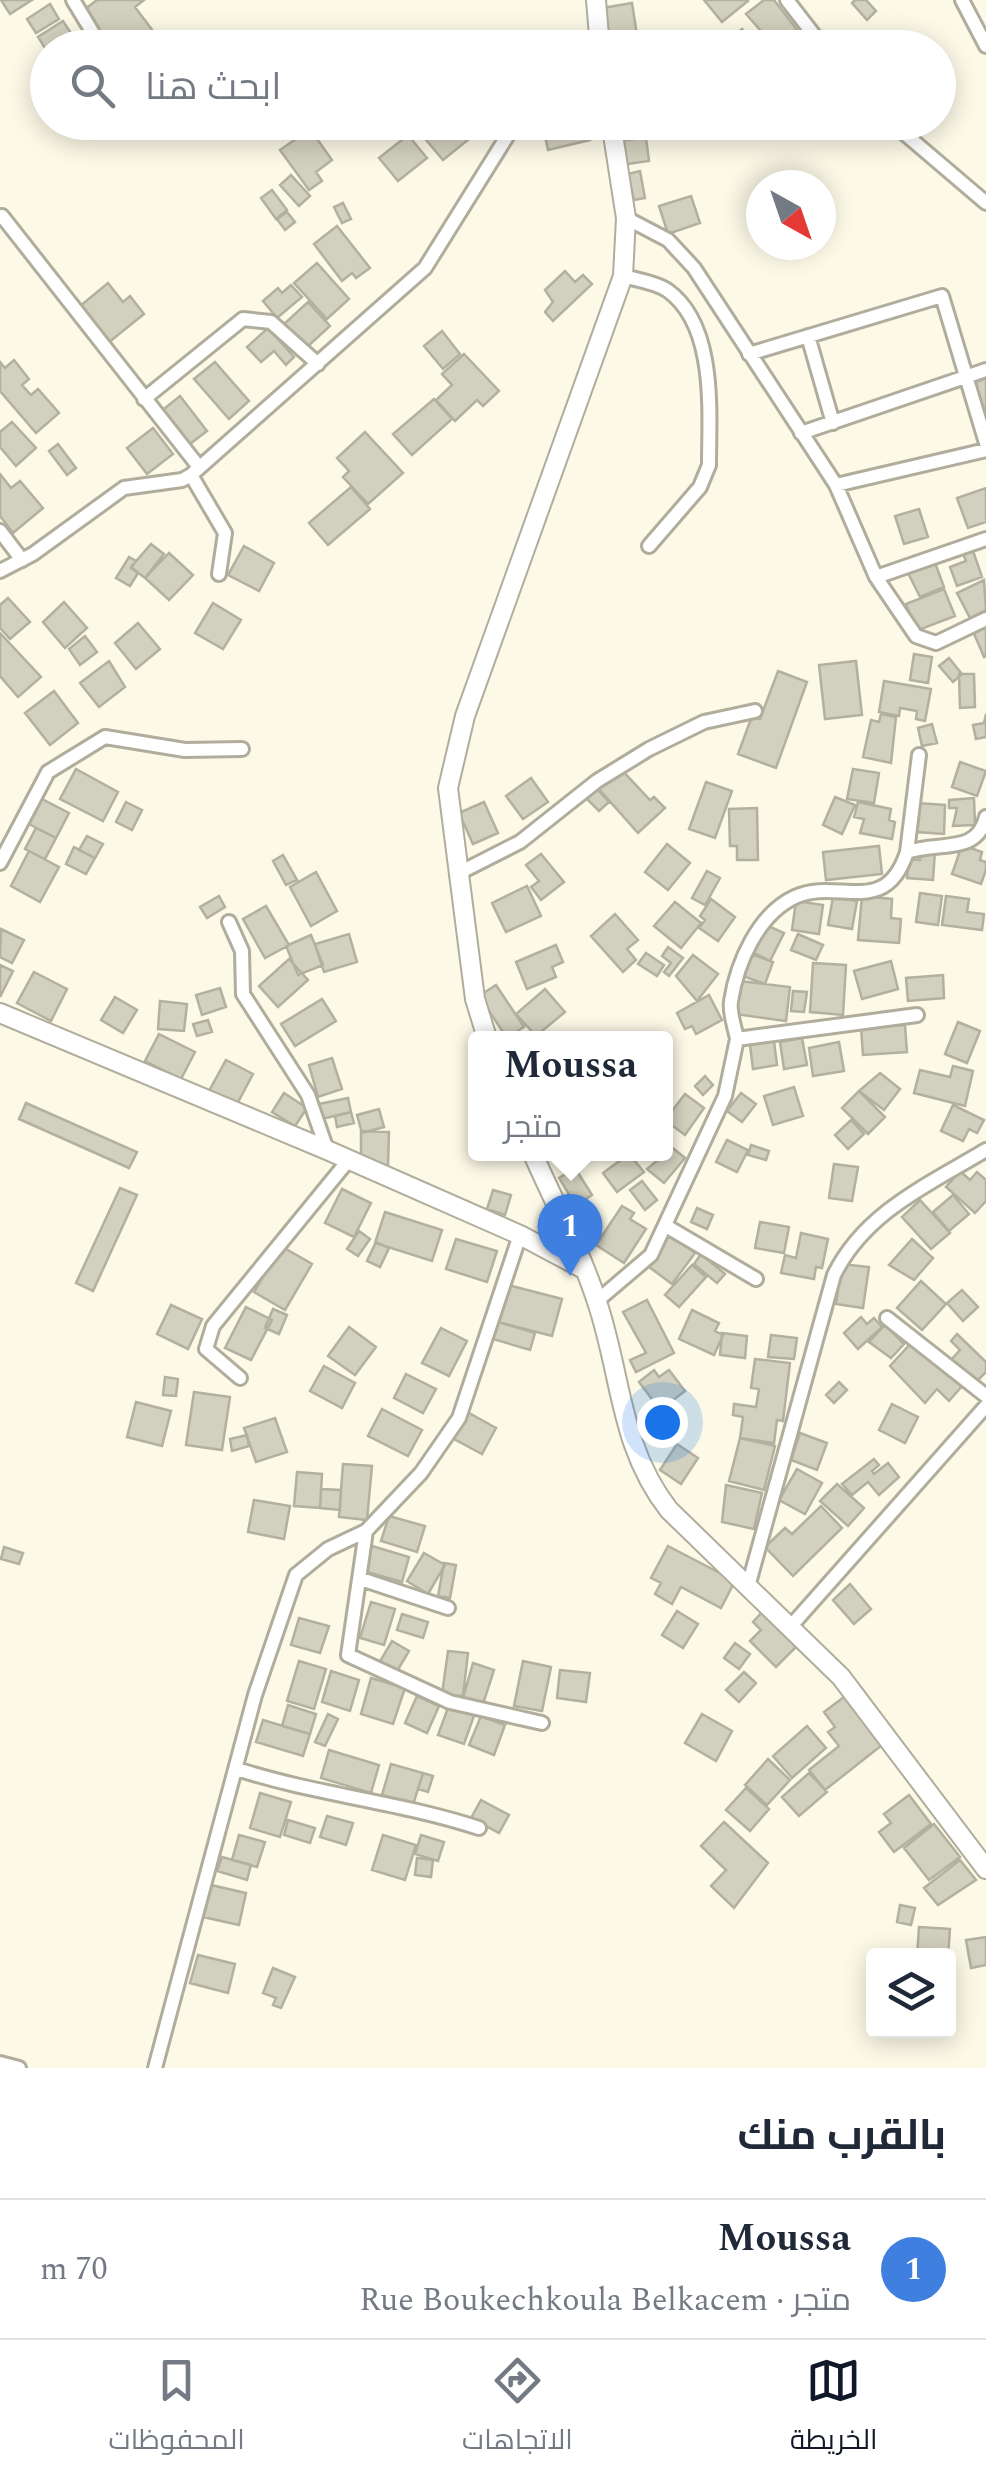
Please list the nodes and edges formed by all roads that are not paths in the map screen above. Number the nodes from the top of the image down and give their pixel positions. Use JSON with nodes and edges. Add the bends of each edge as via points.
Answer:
{"nodes":[{"id":1,"x":73,"y":0,"type":"edge"},
{"id":2,"x":596,"y":0,"type":"edge"},
{"id":3,"x":786,"y":0,"type":"edge"},
{"id":4,"x":962,"y":0,"type":"edge"},
{"id":5,"x":91,"y":30,"type":"edge"},
{"id":6,"x":598,"y":30,"type":"edge"},
{"id":7,"x":810,"y":30,"type":"edge"},
{"id":8,"x":986,"y":46,"type":"edge"},
{"id":9,"x":505,"y":140,"type":"edge"},
{"id":10,"x":614,"y":140,"type":"edge"},
{"id":11,"x":912,"y":140,"type":"edge"},
{"id":12,"x":986,"y":202,"type":"edge"},
{"id":13,"x":2,"y":216,"type":"edge"},
{"id":14,"x":626,"y":218,"type":"junction"},
{"id":15,"x":623,"y":276,"type":"junction"},
{"id":16,"x":808,"y":336,"type":"junction"},
{"id":17,"x":749,"y":354,"type":"junction"},
{"id":18,"x":318,"y":364,"type":"junction"},
{"id":19,"x":986,"y":370,"type":"edge"},
{"id":20,"x":968,"y":377,"type":"junction"},
{"id":21,"x":144,"y":399,"type":"junction"},
{"id":22,"x":833,"y":423,"type":"junction"},
{"id":23,"x":801,"y":433,"type":"junction"},
{"id":24,"x":986,"y":446,"type":"edge"},
{"id":25,"x":195,"y":471,"type":"junction"},
{"id":26,"x":836,"y":485,"type":"junction"},
{"id":27,"x":0,"y":530,"type":"edge"},
{"id":28,"x":986,"y":538,"type":"edge"},
{"id":29,"x":649,"y":546,"type":"dead end"},
{"id":30,"x":22,"y":560,"type":"junction"},
{"id":31,"x":0,"y":571,"type":"edge"},
{"id":32,"x":218,"y":574,"type":"dead end"},
{"id":33,"x":876,"y":578,"type":"junction"},
{"id":34,"x":986,"y":619,"type":"edge"},
{"id":35,"x":755,"y":711,"type":"dead end"},
{"id":36,"x":242,"y":749,"type":"dead end"},
{"id":37,"x":918,"y":755,"type":"dead end"},
{"id":38,"x":986,"y":816,"type":"edge"},
{"id":39,"x":907,"y":852,"type":"junction"},
{"id":40,"x":0,"y":864,"type":"edge"},
{"id":41,"x":456,"y":874,"type":"junction"},
{"id":42,"x":229,"y":922,"type":"dead end"},
{"id":43,"x":0,"y":1013,"type":"edge"},
{"id":44,"x":918,"y":1015,"type":"dead end"},
{"id":45,"x":485,"y":1031,"type":"edge"},
{"id":46,"x":738,"y":1040,"type":"junction"},
{"id":47,"x":327,"y":1150,"type":"junction"},
{"id":48,"x":986,"y":1150,"type":"edge"},
{"id":49,"x":537,"y":1161,"type":"edge"},
{"id":50,"x":347,"y":1162,"type":"junction"},
{"id":51,"x":666,"y":1226,"type":"junction"},
{"id":52,"x":520,"y":1235,"type":"junction"},
{"id":53,"x":582,"y":1268,"type":"junction"},
{"id":54,"x":756,"y":1279,"type":"dead end"},
{"id":55,"x":597,"y":1301,"type":"junction"},
{"id":56,"x":887,"y":1318,"type":"dead end"},
{"id":57,"x":240,"y":1378,"type":"dead end"},
{"id":58,"x":986,"y":1396,"type":"edge"},
{"id":59,"x":986,"y":1406,"type":"edge"},
{"id":60,"x":366,"y":1530,"type":"junction"},
{"id":61,"x":361,"y":1579,"type":"junction"},
{"id":62,"x":748,"y":1582,"type":"junction"},
{"id":63,"x":448,"y":1608,"type":"dead end"},
{"id":64,"x":791,"y":1626,"type":"junction"},
{"id":65,"x":542,"y":1724,"type":"dead end"},
{"id":66,"x":237,"y":1769,"type":"junction"},
{"id":67,"x":479,"y":1828,"type":"dead end"},
{"id":68,"x":986,"y":1869,"type":"edge"},
{"id":69,"x":0,"y":2063,"type":"edge"},
{"id":70,"x":19,"y":2068,"type":"edge"},
{"id":71,"x":155,"y":2068,"type":"edge"}],
"edges":[{"from":1,"to":5,"type":"street"},
{"from":2,"to":6,"type":"main road"},
{"from":3,"to":7,"type":"street"},
{"from":4,"to":8,"type":"street"},
{"from":9,"to":18,"type":"street","via":[[425,268]]},
{"from":10,"to":14,"type":"main road"},
{"from":11,"to":12,"type":"street"},
{"from":13,"to":21,"type":"street"},
{"from":14,"to":15,"type":"main road"},
{"from":14,"to":17,"type":"street","via":[[668,240],[694,268]]},
{"from":15,"to":29,"type":"street","via":[[663,287],[676,298],[708,362],[704,481]]},
{"from":15,"to":41,"type":"main road","via":[[453,754],[448,788]]},
{"from":16,"to":17,"type":"street"},
{"from":16,"to":20,"type":"street","via":[[942,296]]},
{"from":16,"to":22,"type":"street"},
{"from":17,"to":23,"type":"street"},
{"from":18,"to":21,"type":"street","via":[[271,322],[243,318]]},
{"from":18,"to":25,"type":"street"},
{"from":19,"to":20,"type":"street"},
{"from":20,"to":22,"type":"street"},
{"from":20,"to":24,"type":"street"},
{"from":21,"to":25,"type":"street"},
{"from":22,"to":23,"type":"street"},
{"from":23,"to":26,"type":"street"},
{"from":24,"to":26,"type":"street"},
{"from":25,"to":30,"type":"street","via":[[182,480],[124,488]]},
{"from":25,"to":32,"type":"street","via":[[225,533]]},
{"from":26,"to":33,"type":"street"},
{"from":27,"to":30,"type":"street"},
{"from":28,"to":33,"type":"street"},
{"from":30,"to":31,"type":"street"},
{"from":33,"to":34,"type":"street","via":[[926,642],[936,644]]},
{"from":35,"to":41,"type":"street","via":[[704,722],[648,749],[506,851]]},
{"from":36,"to":40,"type":"street","via":[[184,750],[105,737],[48,772]]},
{"from":37,"to":39,"type":"street"},
{"from":38,"to":39,"type":"street","via":[[974,842]]},
{"from":39,"to":46,"type":"street","via":[[890,883],[876,890],[806,894],[776,909],[750,941],[730,1004]]},
{"from":41,"to":45,"type":"main road"},
{"from":42,"to":47,"type":"street","via":[[242,952],[243,994],[308,1095]]},
{"from":43,"to":47,"type":"main road"},
{"from":44,"to":46,"type":"street"},
{"from":46,"to":51,"type":"street","via":[[724,1096]]},
{"from":47,"to":50,"type":"main road"},
{"from":48,"to":62,"type":"street","via":[[894,1205],[847,1249],[834,1275]]},
{"from":49,"to":53,"type":"main road"},
{"from":50,"to":52,"type":"main road"},
{"from":50,"to":57,"type":"street","via":[[213,1326],[206,1349]]},
{"from":51,"to":54,"type":"street"},
{"from":51,"to":55,"type":"street","via":[[643,1264]]},
{"from":52,"to":53,"type":"main road"},
{"from":52,"to":60,"type":"street","via":[[459,1418],[422,1473]]},
{"from":53,"to":55,"type":"main road"},
{"from":55,"to":62,"type":"main road","via":[[646,1480]]},
{"from":56,"to":58,"type":"street"},
{"from":59,"to":64,"type":"street"},
{"from":60,"to":61,"type":"street"},
{"from":60,"to":66,"type":"street","via":[[296,1575]]},
{"from":61,"to":63,"type":"street"},
{"from":61,"to":65,"type":"street","via":[[351,1658],[450,1702]]},
{"from":62,"to":64,"type":"main road"},
{"from":64,"to":68,"type":"main road","via":[[881,1726]]},
{"from":66,"to":67,"type":"street","via":[[301,1790],[420,1810]]},
{"from":66,"to":71,"type":"street"},
{"from":69,"to":70,"type":"street"}]}
